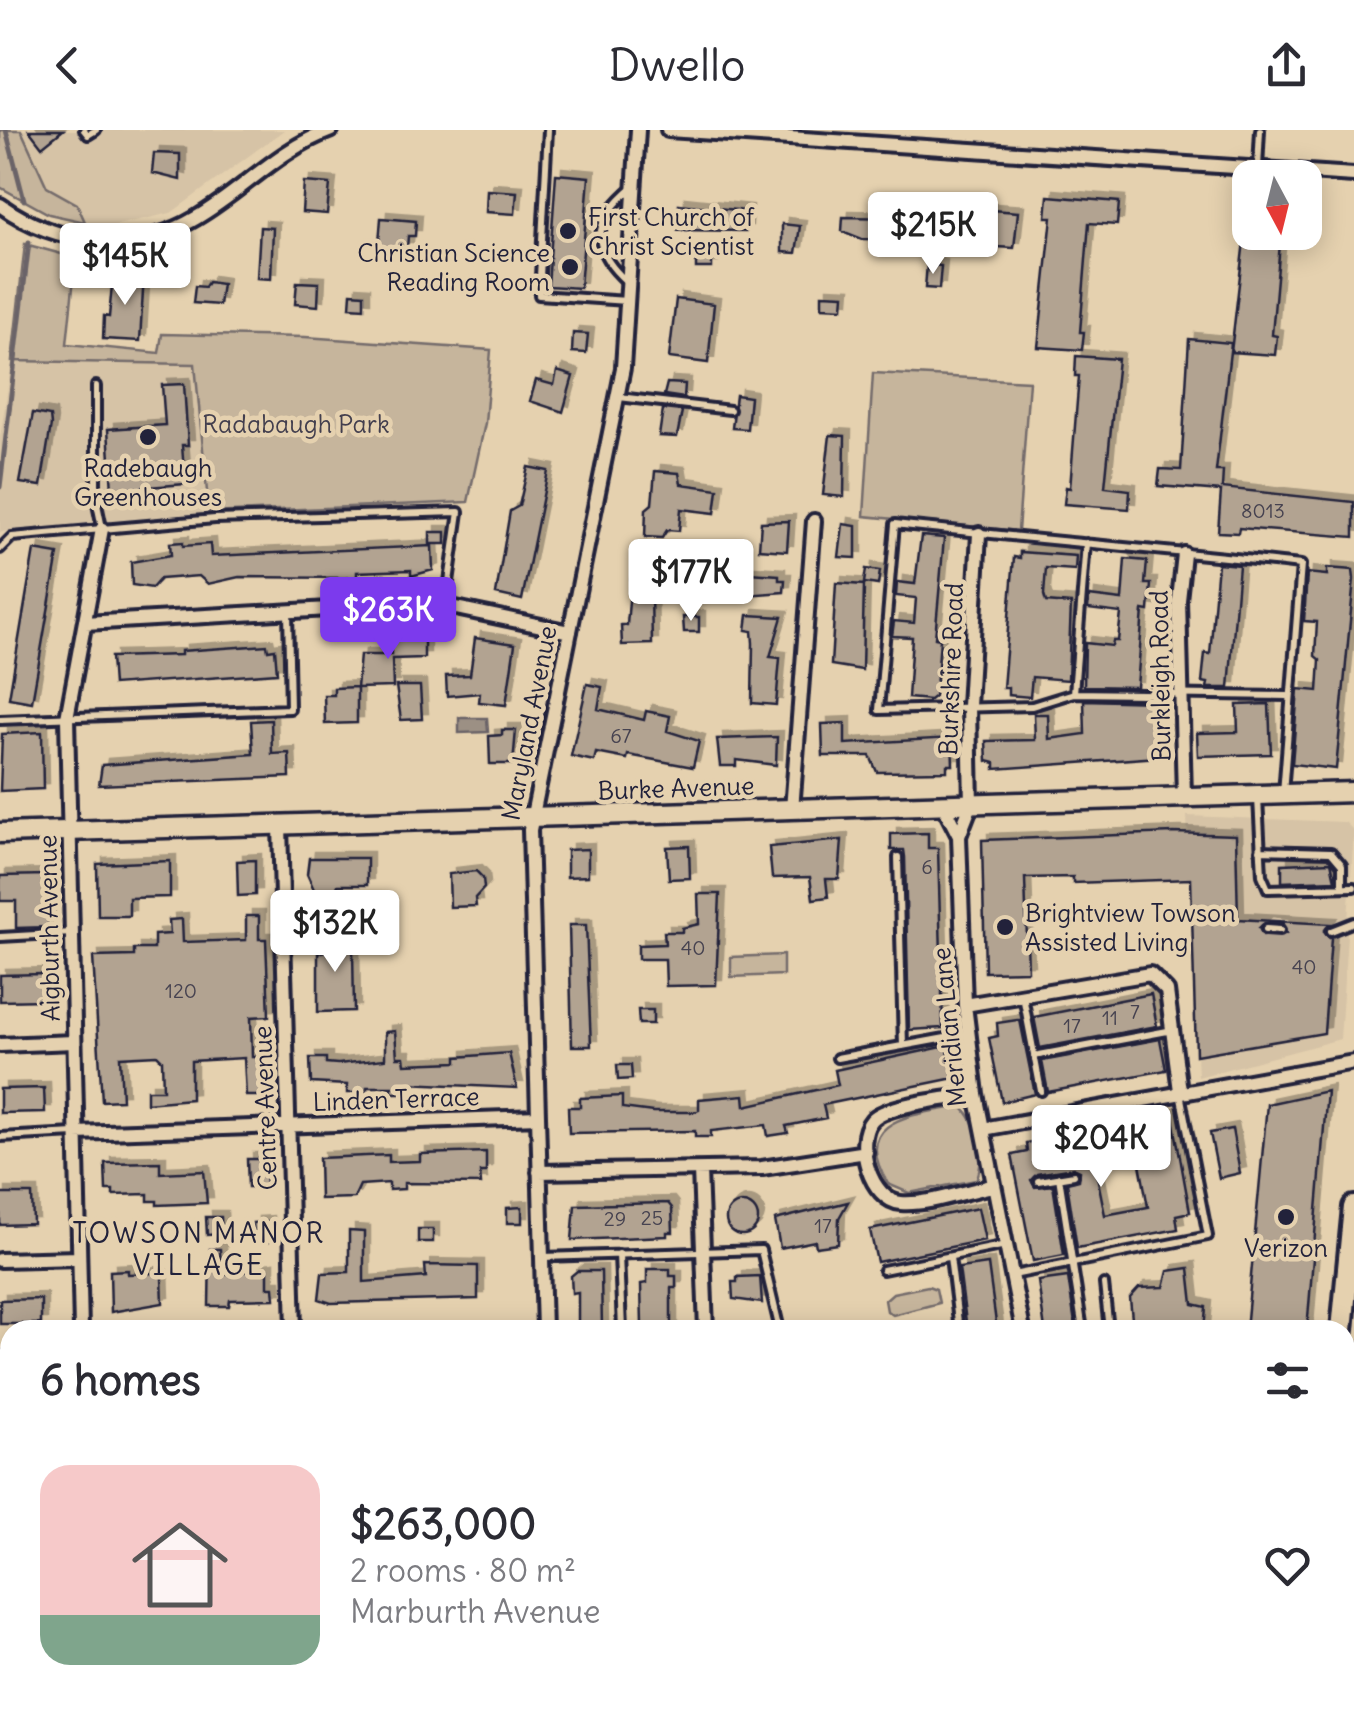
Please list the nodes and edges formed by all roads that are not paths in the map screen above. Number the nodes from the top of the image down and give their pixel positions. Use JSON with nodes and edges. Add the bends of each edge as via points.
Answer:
{"nodes":[{"id":1,"x":84,"y":130,"type":"edge"},
{"id":2,"x":96,"y":130,"type":"edge"},
{"id":3,"x":330,"y":130,"type":"edge"},
{"id":4,"x":548,"y":130,"type":"edge"},
{"id":5,"x":638,"y":130,"type":"edge"},
{"id":6,"x":668,"y":130,"type":"edge"},
{"id":7,"x":1260,"y":130,"type":"edge"},
{"id":8,"x":825,"y":135,"type":"edge"},
{"id":9,"x":1258,"y":160,"type":"edge"},
{"id":10,"x":1232,"y":167,"type":"edge"},
{"id":11,"x":1322,"y":174,"type":"edge"},
{"id":12,"x":1354,"y":176,"type":"edge"},
{"id":13,"x":634,"y":185,"type":"junction"},
{"id":14,"x":0,"y":206,"type":"edge"},
{"id":15,"x":629,"y":284,"type":"junction"},
{"id":16,"x":628,"y":301,"type":"junction"},
{"id":17,"x":96,"y":386,"type":"dead end"},
{"id":18,"x":618,"y":396,"type":"junction"},
{"id":19,"x":730,"y":410,"type":"dead end"},
{"id":20,"x":814,"y":521,"type":"dead end"},
{"id":21,"x":102,"y":529,"type":"junction"},
{"id":22,"x":979,"y":534,"type":"junction"},
{"id":23,"x":1086,"y":543,"type":"junction"},
{"id":24,"x":0,"y":549,"type":"edge"},
{"id":25,"x":1184,"y":554,"type":"junction"},
{"id":26,"x":446,"y":603,"type":"junction"},
{"id":27,"x":288,"y":610,"type":"junction"},
{"id":28,"x":85,"y":623,"type":"junction"},
{"id":29,"x":570,"y":632,"type":"junction"},
{"id":30,"x":1074,"y":692,"type":"junction"},
{"id":31,"x":1181,"y":694,"type":"junction"},
{"id":32,"x":1287,"y":696,"type":"junction"},
{"id":33,"x":968,"y":706,"type":"junction"},
{"id":34,"x":67,"y":718,"type":"junction"},
{"id":35,"x":0,"y":720,"type":"edge"},
{"id":36,"x":1354,"y":792,"type":"edge"},
{"id":37,"x":1283,"y":794,"type":"junction"},
{"id":38,"x":1258,"y":795,"type":"junction"},
{"id":39,"x":1184,"y":797,"type":"junction"},
{"id":40,"x":943,"y":805,"type":"junction"},
{"id":41,"x":971,"y":805,"type":"junction"},
{"id":42,"x":792,"y":810,"type":"junction"},
{"id":43,"x":532,"y":817,"type":"junction"},
{"id":44,"x":280,"y":825,"type":"junction"},
{"id":45,"x":70,"y":831,"type":"junction"},
{"id":46,"x":0,"y":833,"type":"edge"},
{"id":47,"x":959,"y":836,"type":"junction"},
{"id":48,"x":1260,"y":850,"type":"junction"},
{"id":49,"x":898,"y":857,"type":"dead end"},
{"id":50,"x":1342,"y":884,"type":"junction"},
{"id":51,"x":1354,"y":886,"type":"edge"},
{"id":52,"x":1354,"y":922,"type":"edge"},
{"id":53,"x":1266,"y":929,"type":"dead end"},
{"id":54,"x":1280,"y":930,"type":"dead end"},
{"id":55,"x":1331,"y":931,"type":"dead end"},
{"id":56,"x":72,"y":933,"type":"junction"},
{"id":57,"x":0,"y":936,"type":"edge"},
{"id":58,"x":1023,"y":994,"type":"junction"},
{"id":59,"x":965,"y":1006,"type":"junction"},
{"id":60,"x":1174,"y":1029,"type":"junction"},
{"id":61,"x":968,"y":1034,"type":"junction"},
{"id":62,"x":74,"y":1042,"type":"junction"},
{"id":63,"x":0,"y":1044,"type":"edge"},
{"id":64,"x":903,"y":1046,"type":"junction"},
{"id":65,"x":1034,"y":1056,"type":"junction"},
{"id":66,"x":836,"y":1058,"type":"dead end"},
{"id":67,"x":1354,"y":1062,"type":"edge"},
{"id":68,"x":1041,"y":1091,"type":"dead end"},
{"id":69,"x":1180,"y":1091,"type":"junction"},
{"id":70,"x":976,"y":1094,"type":"junction"},
{"id":71,"x":538,"y":1117,"type":"junction"},
{"id":72,"x":288,"y":1125,"type":"junction"},
{"id":73,"x":984,"y":1128,"type":"junction"},
{"id":74,"x":76,"y":1132,"type":"junction"},
{"id":75,"x":0,"y":1137,"type":"edge"},
{"id":76,"x":866,"y":1152,"type":"junction"},
{"id":77,"x":700,"y":1170,"type":"junction"},
{"id":78,"x":539,"y":1172,"type":"junction"},
{"id":79,"x":1074,"y":1175,"type":"dead end"},
{"id":80,"x":1059,"y":1178,"type":"junction"},
{"id":81,"x":1038,"y":1181,"type":"dead end"},
{"id":82,"x":993,"y":1186,"type":"junction"},
{"id":83,"x":1354,"y":1207,"type":"edge"},
{"id":84,"x":1007,"y":1245,"type":"junction"},
{"id":85,"x":703,"y":1253,"type":"junction"},
{"id":86,"x":619,"y":1254,"type":"junction"},
{"id":87,"x":542,"y":1257,"type":"junction"},
{"id":88,"x":79,"y":1258,"type":"junction"},
{"id":89,"x":950,"y":1258,"type":"junction"},
{"id":90,"x":0,"y":1260,"type":"edge"},
{"id":91,"x":1075,"y":1264,"type":"junction"},
{"id":92,"x":883,"y":1270,"type":"dead end"},
{"id":93,"x":1351,"y":1270,"type":"edge"},
{"id":94,"x":1014,"y":1275,"type":"junction"},
{"id":95,"x":1104,"y":1284,"type":"dead end"},
{"id":96,"x":81,"y":1320,"type":"edge"},
{"id":97,"x":294,"y":1320,"type":"edge"},
{"id":98,"x":544,"y":1320,"type":"edge"},
{"id":99,"x":622,"y":1320,"type":"edge"},
{"id":100,"x":706,"y":1320,"type":"edge"},
{"id":101,"x":778,"y":1320,"type":"edge"},
{"id":102,"x":958,"y":1320,"type":"edge"},
{"id":103,"x":1021,"y":1320,"type":"edge"},
{"id":104,"x":1082,"y":1320,"type":"edge"},
{"id":105,"x":1108,"y":1320,"type":"edge"},
{"id":106,"x":1347,"y":1320,"type":"edge"}],
"edges":[{"from":1,"to":2,"type":"lane"},
{"from":3,"to":14,"type":"street","via":[[274,158],[196,218],[146,236],[70,237]]},
{"from":4,"to":16,"type":"lane","via":[[539,295]]},
{"from":5,"to":13,"type":"street","name":"Maryland Avenue"},
{"from":6,"to":8,"type":"street"},
{"from":7,"to":9,"type":"lane"},
{"from":8,"to":10,"type":"street"},
{"from":11,"to":12,"type":"street"},
{"from":13,"to":15,"type":"street","name":"Maryland Avenue"},
{"from":13,"to":15,"type":"lane","via":[[609,209],[600,231],[609,265]]},
{"from":15,"to":16,"type":"street","name":"Maryland Avenue"},
{"from":16,"to":18,"type":"street","name":"Maryland Avenue"},
{"from":17,"to":21,"type":"lane"},
{"from":18,"to":19,"type":"lane"},
{"from":18,"to":29,"type":"street","name":"Maryland Avenue"},
{"from":20,"to":42,"type":"street"},
{"from":21,"to":24,"type":"lane","via":[[12,537]]},
{"from":21,"to":26,"type":"lane","via":[[459,512]]},
{"from":21,"to":28,"type":"street","name":"Aigburth Avenue"},
{"from":22,"to":23,"type":"lane"},
{"from":22,"to":33,"type":"street","name":"Burkshire Road"},
{"from":22,"to":33,"type":"lane","via":[[895,524],[879,710]]},
{"from":23,"to":25,"type":"lane"},
{"from":23,"to":30,"type":"lane"},
{"from":25,"to":31,"type":"street","name":"Burkleigh Road","via":[[1178,600]]},
{"from":25,"to":32,"type":"lane","via":[[1301,565]]},
{"from":26,"to":27,"type":"street"},
{"from":26,"to":29,"type":"street"},
{"from":27,"to":28,"type":"street"},
{"from":27,"to":34,"type":"lane","via":[[290,709]]},
{"from":28,"to":34,"type":"street","name":"Aigburth Avenue"},
{"from":29,"to":43,"type":"street","name":"Maryland Avenue"},
{"from":30,"to":31,"type":"lane"},
{"from":30,"to":33,"type":"lane","via":[[1032,706]]},
{"from":31,"to":32,"type":"lane"},
{"from":31,"to":39,"type":"street","name":"Burkleigh Road"},
{"from":32,"to":37,"type":"lane"},
{"from":33,"to":41,"type":"street","name":"Burkshire Road"},
{"from":34,"to":35,"type":"lane"},
{"from":34,"to":45,"type":"street","name":"Aigburth Avenue"},
{"from":36,"to":37,"type":"street","name":"Burke Avenue"},
{"from":37,"to":38,"type":"street","name":"Burke Avenue"},
{"from":38,"to":39,"type":"street","name":"Burke Avenue"},
{"from":38,"to":48,"type":"lane"},
{"from":39,"to":41,"type":"street","name":"Burke Avenue"},
{"from":40,"to":41,"type":"street","name":"Burke Avenue"},
{"from":40,"to":42,"type":"street","name":"Burke Avenue"},
{"from":40,"to":47,"type":"street","name":"Meridian Lane"},
{"from":41,"to":47,"type":"street","name":"Meridian Lane"},
{"from":42,"to":43,"type":"street","name":"Burke Avenue"},
{"from":43,"to":44,"type":"street","name":"Burke Avenue"},
{"from":43,"to":71,"type":"street","name":"Maryland Avenue"},
{"from":44,"to":45,"type":"street","name":"Burke Avenue"},
{"from":44,"to":72,"type":"street","name":"Centre Avenue"},
{"from":45,"to":46,"type":"street","name":"Burke Avenue"},
{"from":45,"to":56,"type":"street","name":"Aigburth Avenue"},
{"from":47,"to":59,"type":"street","name":"Meridian Lane"},
{"from":48,"to":50,"type":"lane","via":[[1331,852],[1342,865]]},
{"from":48,"to":50,"type":"lane","via":[[1268,888]]},
{"from":49,"to":64,"type":"lane"},
{"from":50,"to":51,"type":"lane"},
{"from":52,"to":55,"type":"lane"},
{"from":53,"to":54,"type":"lane"},
{"from":56,"to":57,"type":"lane"},
{"from":56,"to":62,"type":"street","name":"Aigburth Avenue"},
{"from":58,"to":59,"type":"street"},
{"from":58,"to":60,"type":"street","via":[[1150,974],[1167,991]]},
{"from":58,"to":65,"type":"lane"},
{"from":59,"to":61,"type":"street","name":"Meridian Lane"},
{"from":60,"to":65,"type":"lane"},
{"from":60,"to":69,"type":"street"},
{"from":61,"to":64,"type":"lane"},
{"from":61,"to":70,"type":"street","name":"Meridian Lane"},
{"from":62,"to":63,"type":"street"},
{"from":62,"to":74,"type":"street","name":"Aigburth Avenue"},
{"from":64,"to":66,"type":"lane"},
{"from":65,"to":68,"type":"lane"},
{"from":67,"to":69,"type":"street"},
{"from":69,"to":73,"type":"street"},
{"from":69,"to":91,"type":"lane","via":[[1208,1236]]},
{"from":70,"to":73,"type":"street","name":"Meridian Lane"},
{"from":70,"to":76,"type":"street","via":[[873,1118]]},
{"from":71,"to":72,"type":"street","name":"Linden Terrace"},
{"from":71,"to":78,"type":"street","name":"Maryland Avenue"},
{"from":72,"to":74,"type":"street","name":"Linden Terrace"},
{"from":72,"to":97,"type":"street","name":"Centre Avenue"},
{"from":73,"to":82,"type":"street","name":"Meridian Lane"},
{"from":74,"to":75,"type":"lane"},
{"from":74,"to":88,"type":"street","name":"Aigburth Avenue"},
{"from":76,"to":77,"type":"street"},
{"from":76,"to":82,"type":"street","via":[[872,1181],[900,1203]]},
{"from":77,"to":78,"type":"street"},
{"from":77,"to":85,"type":"street"},
{"from":78,"to":87,"type":"street","name":"Maryland Avenue"},
{"from":79,"to":80,"type":"lane"},
{"from":80,"to":81,"type":"lane"},
{"from":80,"to":91,"type":"lane"},
{"from":82,"to":84,"type":"street","name":"Meridian Lane"},
{"from":83,"to":93,"type":"main road"},
{"from":84,"to":89,"type":"lane"},
{"from":84,"to":94,"type":"street","name":"Meridian Lane"},
{"from":85,"to":86,"type":"lane"},
{"from":85,"to":100,"type":"street"},
{"from":85,"to":101,"type":"lane","via":[[761,1250]]},
{"from":86,"to":87,"type":"lane"},
{"from":86,"to":99,"type":"lane"},
{"from":87,"to":98,"type":"street","name":"Maryland Avenue"},
{"from":88,"to":90,"type":"street"},
{"from":88,"to":96,"type":"street","name":"Aigburth Avenue"},
{"from":89,"to":92,"type":"lane"},
{"from":89,"to":102,"type":"lane"},
{"from":91,"to":94,"type":"lane"},
{"from":91,"to":104,"type":"lane"},
{"from":93,"to":106,"type":"main road"},
{"from":94,"to":103,"type":"street","name":"Meridian Lane"},
{"from":95,"to":105,"type":"lane"}]}
